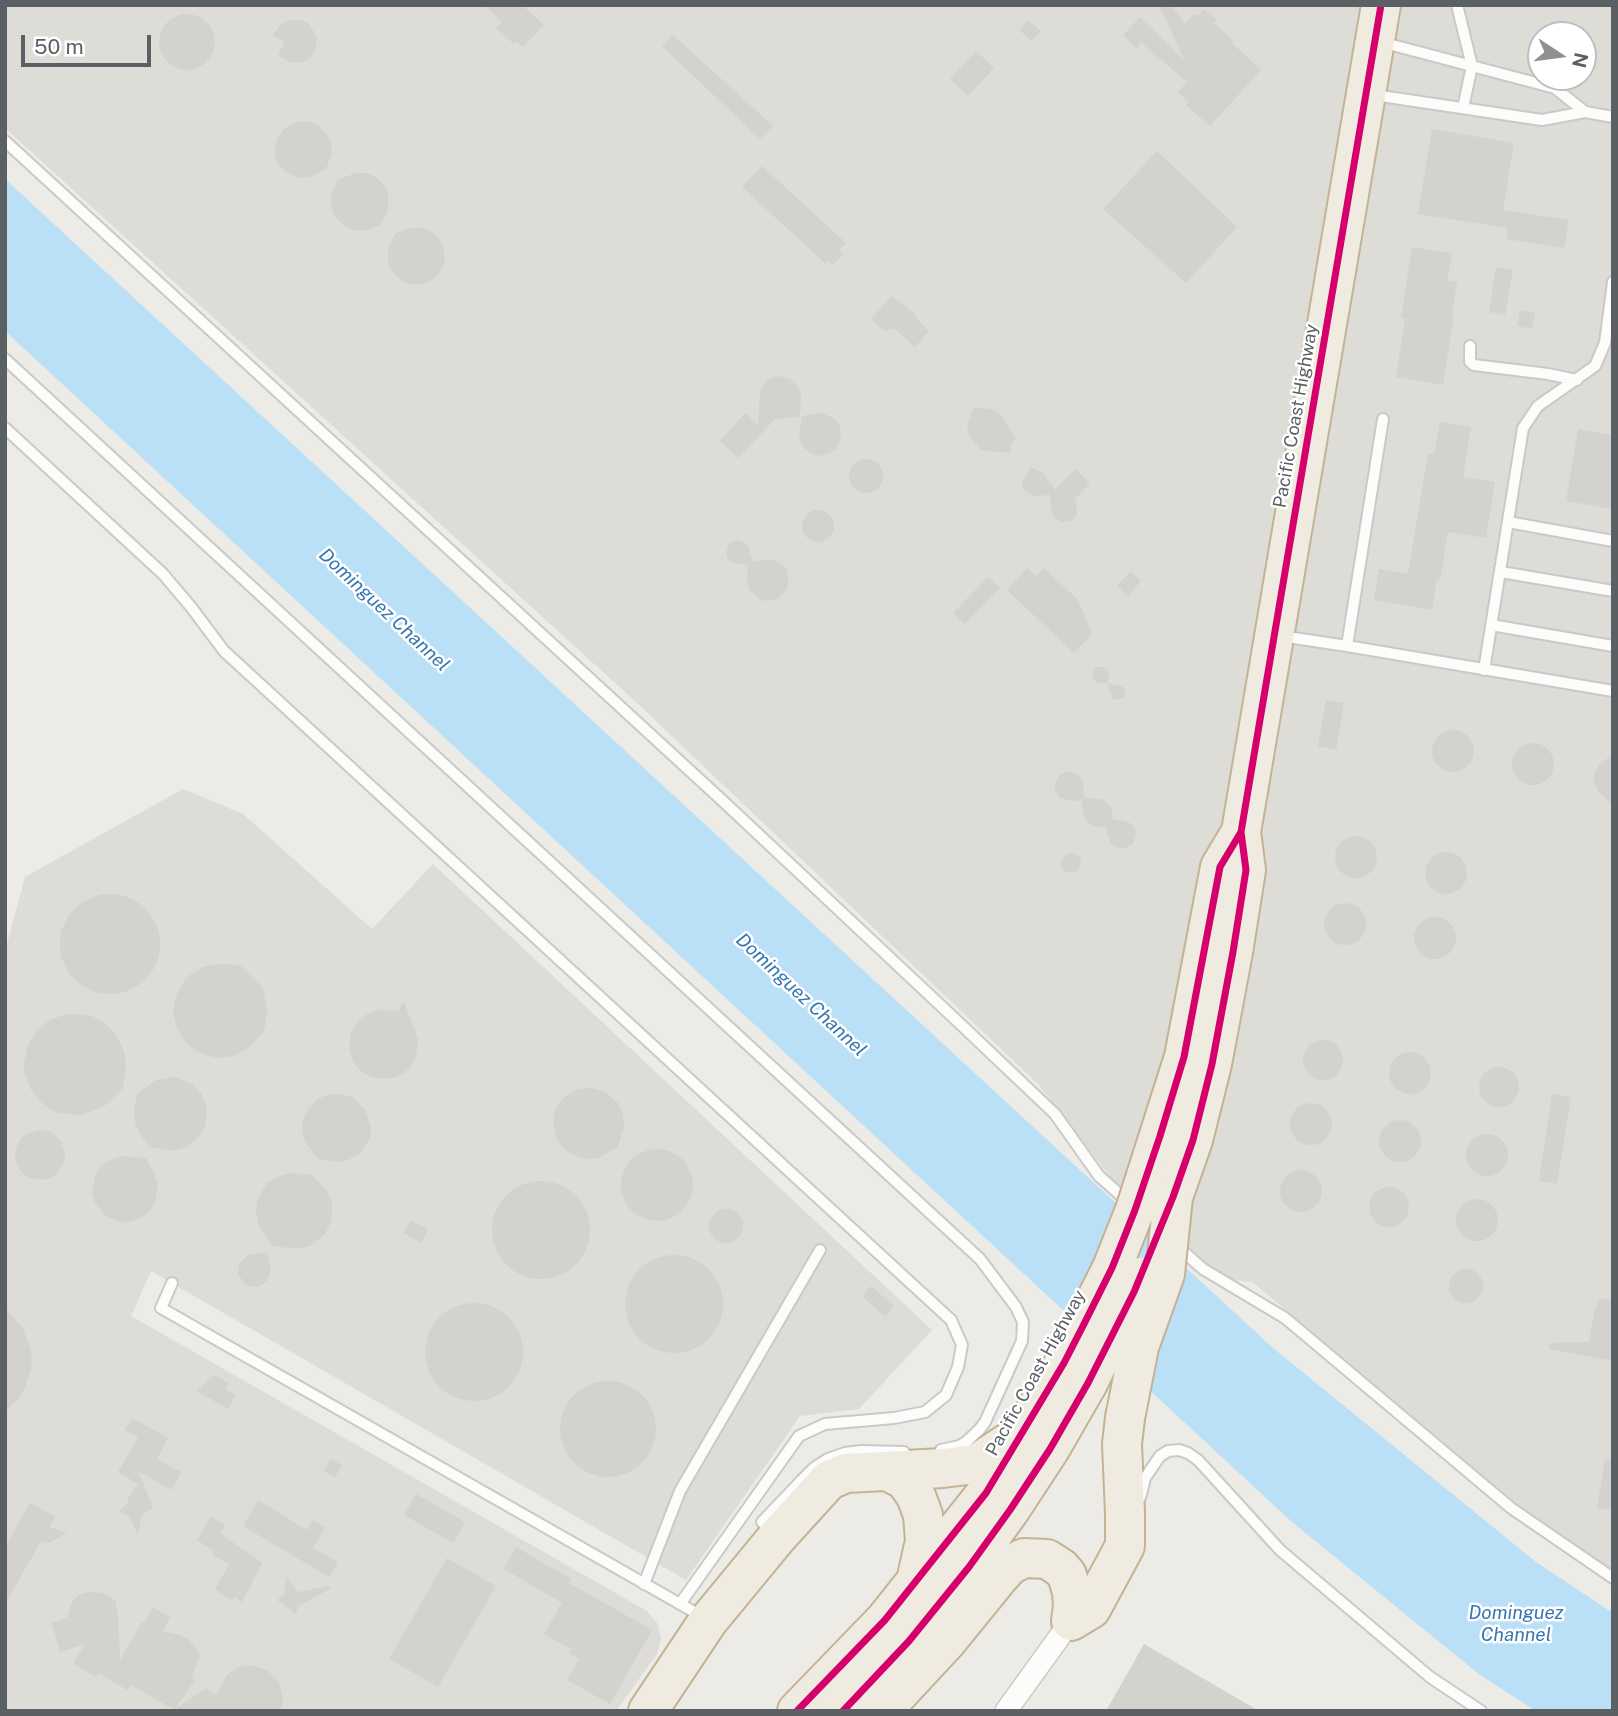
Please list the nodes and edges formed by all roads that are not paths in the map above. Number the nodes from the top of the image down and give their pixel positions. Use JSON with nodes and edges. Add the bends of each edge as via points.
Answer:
{"nodes":[{"id":1,"x":1457,"y":5,"type":"edge"},
{"id":2,"x":1378,"y":23,"type":"edge"},
{"id":3,"x":1472,"y":66,"type":"junction"},
{"id":4,"x":1367,"y":94,"type":"junction"},
{"id":5,"x":1463,"y":108,"type":"junction"},
{"id":6,"x":1585,"y":112,"type":"junction"},
{"id":7,"x":1613,"y":117,"type":"edge"},
{"id":8,"x":5,"y":141,"type":"edge"},
{"id":9,"x":1613,"y":282,"type":"edge"},
{"id":10,"x":1470,"y":346,"type":"dead end"},
{"id":11,"x":5,"y":359,"type":"edge"},
{"id":12,"x":1577,"y":380,"type":"junction"},
{"id":13,"x":1383,"y":419,"type":"dead end"},
{"id":14,"x":5,"y":428,"type":"edge"},
{"id":15,"x":1508,"y":522,"type":"junction"},
{"id":16,"x":1613,"y":541,"type":"edge"},
{"id":17,"x":1501,"y":572,"type":"junction"},
{"id":18,"x":1613,"y":591,"type":"edge"},
{"id":19,"x":1492,"y":625,"type":"junction"},
{"id":20,"x":1275,"y":635,"type":"junction"},
{"id":21,"x":1347,"y":646,"type":"junction"},
{"id":22,"x":1613,"y":646,"type":"edge"},
{"id":23,"x":1484,"y":670,"type":"junction"},
{"id":24,"x":1613,"y":691,"type":"edge"},
{"id":25,"x":1159,"y":1186,"type":"junction"},
{"id":26,"x":820,"y":1250,"type":"dead end"},
{"id":27,"x":172,"y":1283,"type":"dead end"},
{"id":28,"x":1076,"y":1373,"type":"junction"},
{"id":29,"x":1021,"y":1434,"type":"junction"},
{"id":30,"x":934,"y":1451,"type":"dead end"},
{"id":31,"x":899,"y":1461,"type":"junction"},
{"id":32,"x":1138,"y":1507,"type":"dead end"},
{"id":33,"x":1613,"y":1578,"type":"edge"},
{"id":34,"x":915,"y":1583,"type":"junction"},
{"id":35,"x":644,"y":1584,"type":"junction"},
{"id":36,"x":694,"y":1612,"type":"junction"},
{"id":37,"x":1071,"y":1621,"type":"junction"},
{"id":38,"x":648,"y":1711,"type":"edge"},
{"id":39,"x":797,"y":1711,"type":"edge"},
{"id":40,"x":843,"y":1711,"type":"edge"},
{"id":41,"x":882,"y":1711,"type":"edge"},
{"id":42,"x":1006,"y":1711,"type":"edge"},
{"id":43,"x":1481,"y":1711,"type":"edge"}],
"edges":[{"from":1,"to":3,"type":"lane"},
{"from":2,"to":3,"type":"lane"},
{"from":2,"to":4,"type":"highway","name":"Pacific Coast Highway"},
{"from":3,"to":5,"type":"lane"},
{"from":3,"to":6,"type":"lane","via":[[1555,88]]},
{"from":4,"to":5,"type":"lane"},
{"from":4,"to":20,"type":"highway","name":"Pacific Coast Highway"},
{"from":5,"to":6,"type":"lane","via":[[1542,120]]},
{"from":6,"to":7,"type":"lane"},
{"from":8,"to":33,"type":"lane","via":[[954,1018],[1055,1114],[1099,1176],[1203,1269],[1285,1318],[1511,1508]]},
{"from":9,"to":12,"type":"lane","via":[[1605,344],[1595,366]]},
{"from":10,"to":12,"type":"lane","via":[[1474,365]]},
{"from":11,"to":30,"type":"lane","via":[[987,1267],[1020,1314],[1022,1341],[979,1430],[959,1446]]},
{"from":12,"to":15,"type":"lane","via":[[1538,406],[1523,428]]},
{"from":13,"to":21,"type":"lane"},
{"from":14,"to":36,"type":"lane","via":[[163,574],[224,651],[951,1320],[962,1345],[946,1395],[925,1412],[825,1424],[799,1436]]},
{"from":15,"to":16,"type":"lane"},
{"from":15,"to":17,"type":"lane"},
{"from":17,"to":18,"type":"lane"},
{"from":17,"to":19,"type":"lane"},
{"from":19,"to":22,"type":"lane"},
{"from":19,"to":23,"type":"lane"},
{"from":20,"to":21,"type":"lane"},
{"from":20,"to":25,"type":"highway","name":"Pacific Coast Highway","via":[[1241,832],[1247,870],[1219,949],[1212,991],[1212,1064],[1196,1128]]},
{"from":21,"to":23,"type":"lane"},
{"from":23,"to":24,"type":"lane"},
{"from":25,"to":28,"type":"highway","name":"Pacific Coast Highway","bridge":true,"via":[[1134,1292]]},
{"from":25,"to":37,"type":"highway","bridge":true,"via":[[1165,1274],[1133,1369],[1122,1444],[1130,1532],[1091,1609]]},
{"from":26,"to":35,"type":"lane","via":[[680,1491]]},
{"from":27,"to":35,"type":"lane","via":[[161,1308]]},
{"from":28,"to":29,"type":"highway","name":"Pacific Coast Highway"},
{"from":28,"to":40,"type":"highway","name":"Pacific Coast Highway","via":[[1017,1500],[909,1641]]},
{"from":29,"to":31,"type":"highway","via":[[976,1464],[943,1468]]},
{"from":29,"to":34,"type":"highway","name":"Pacific Coast Highway","via":[[986,1493]]},
{"from":31,"to":34,"type":"highway","via":[[923,1515],[925,1541]]},
{"from":31,"to":36,"type":"highway","via":[[829,1480],[778,1535]]},
{"from":32,"to":43,"type":"lane","via":[[1145,1478],[1160,1456],[1168,1451],[1188,1453],[1280,1550],[1430,1676]]},
{"from":34,"to":39,"type":"highway","name":"Pacific Coast Highway"},
{"from":35,"to":36,"type":"lane"},
{"from":36,"to":38,"type":"highway"},
{"from":37,"to":41,"type":"highway","via":[[1072,1592],[1067,1575],[1046,1559],[1024,1558],[1010,1565]]},
{"from":37,"to":42,"type":"street"}]}
